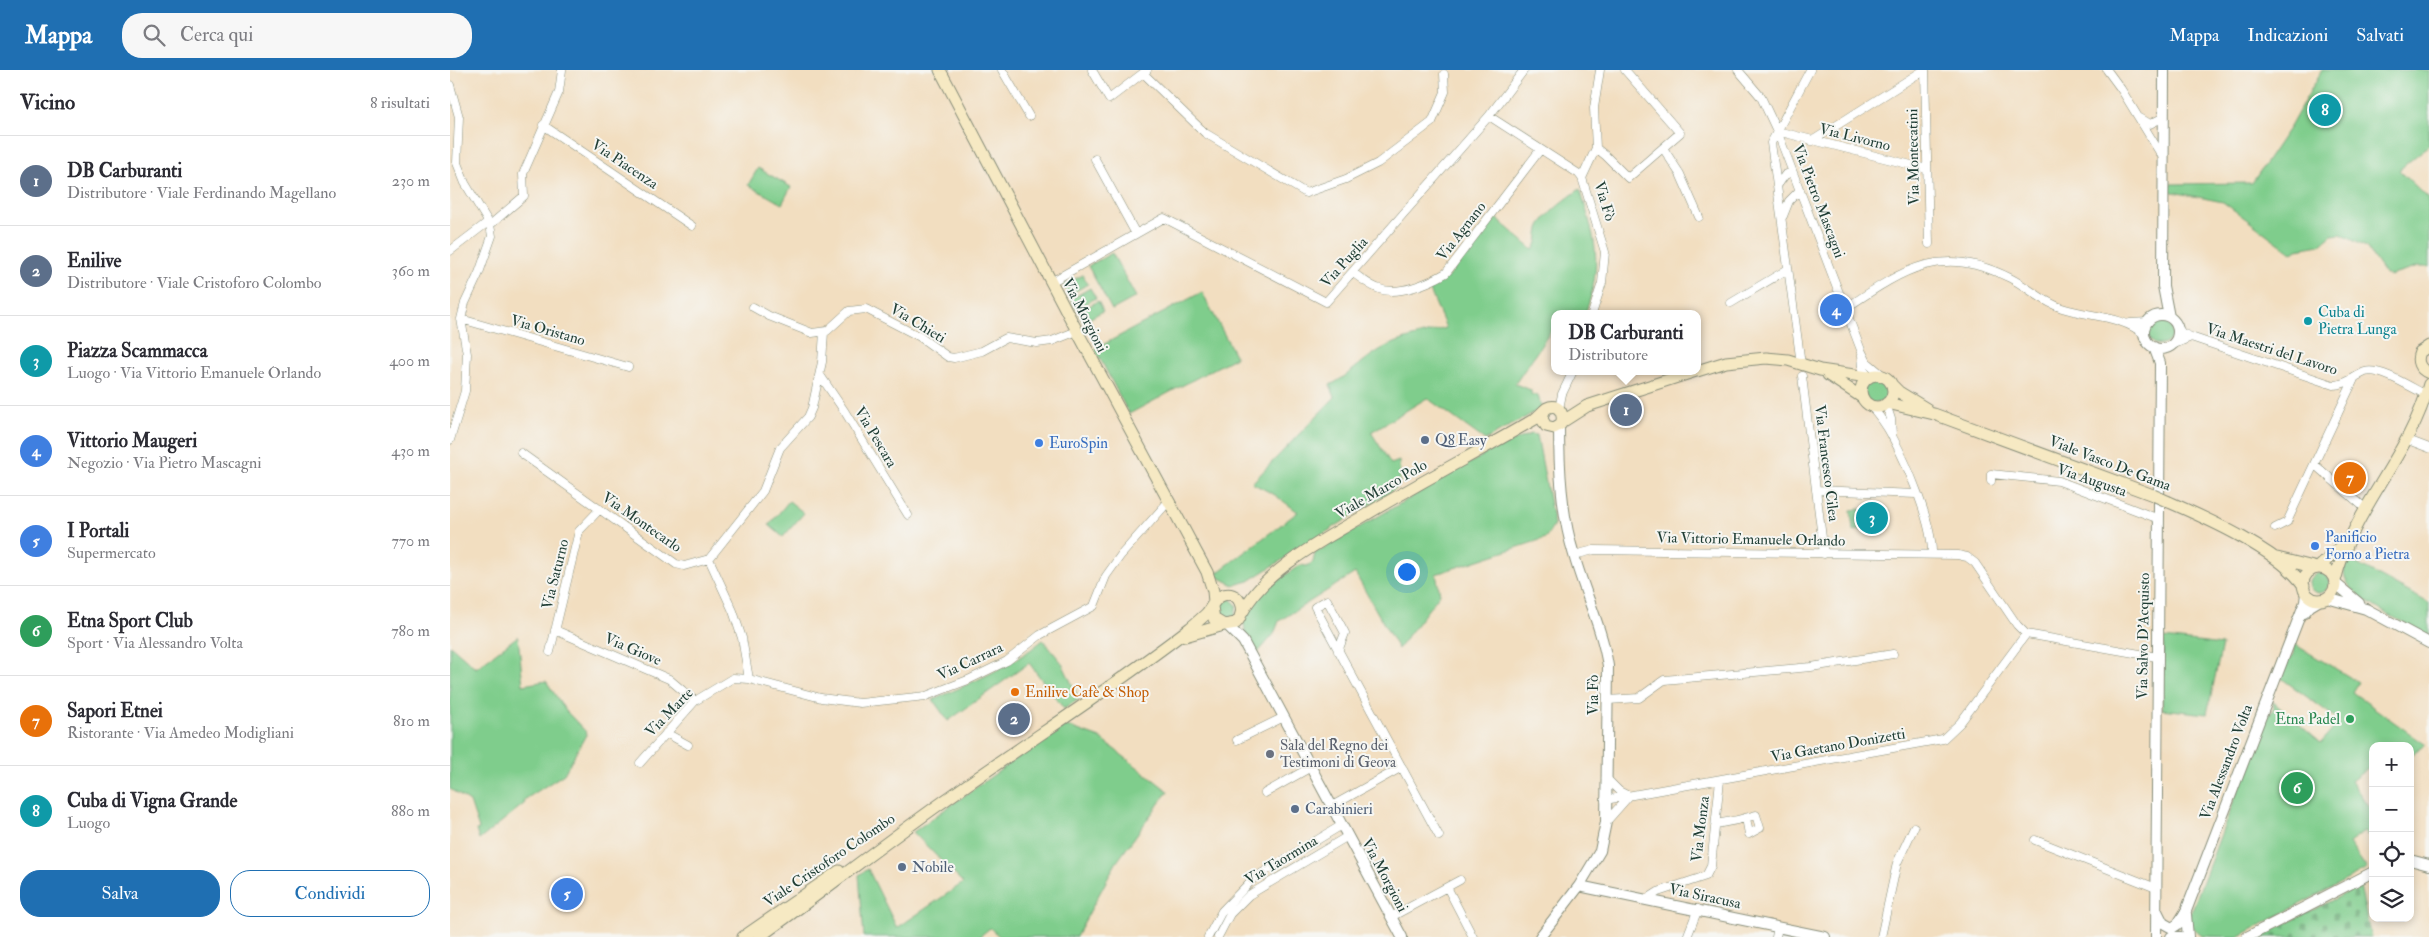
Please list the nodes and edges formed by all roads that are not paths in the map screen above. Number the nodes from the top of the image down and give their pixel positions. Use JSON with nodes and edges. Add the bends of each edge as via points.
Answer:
{"nodes":[{"id":1,"x":562,"y":70,"type":"edge"},
{"id":2,"x":940,"y":70,"type":"edge"},
{"id":3,"x":1002,"y":70,"type":"edge"},
{"id":4,"x":1092,"y":70,"type":"edge"},
{"id":5,"x":1524,"y":70,"type":"edge"},
{"id":6,"x":1600,"y":70,"type":"edge"},
{"id":7,"x":1625,"y":70,"type":"edge"},
{"id":8,"x":1738,"y":70,"type":"edge"},
{"id":9,"x":1810,"y":70,"type":"edge"},
{"id":10,"x":1924,"y":70,"type":"edge"},
{"id":11,"x":2107,"y":70,"type":"edge"},
{"id":12,"x":2164,"y":70,"type":"edge"},
{"id":13,"x":1145,"y":71,"type":"edge"},
{"id":14,"x":1444,"y":71,"type":"edge"},
{"id":15,"x":450,"y":85,"type":"edge"},
{"id":16,"x":2137,"y":115,"type":"junction"},
{"id":17,"x":1029,"y":116,"type":"dead end"},
{"id":18,"x":1489,"y":116,"type":"junction"},
{"id":19,"x":2164,"y":117,"type":"junction"},
{"id":20,"x":543,"y":125,"type":"junction"},
{"id":21,"x":1777,"y":131,"type":"junction"},
{"id":22,"x":1812,"y":141,"type":"junction"},
{"id":23,"x":1596,"y":148,"type":"junction"},
{"id":24,"x":1663,"y":148,"type":"junction"},
{"id":25,"x":1540,"y":150,"type":"junction"},
{"id":26,"x":2162,"y":156,"type":"junction"},
{"id":27,"x":1095,"y":159,"type":"dead end"},
{"id":28,"x":1927,"y":169,"type":"junction"},
{"id":29,"x":1792,"y":172,"type":"junction"},
{"id":30,"x":1582,"y":178,"type":"junction"},
{"id":31,"x":1777,"y":186,"type":"junction"},
{"id":32,"x":1800,"y":190,"type":"junction"},
{"id":33,"x":1699,"y":217,"type":"dead end"},
{"id":34,"x":1782,"y":218,"type":"junction"},
{"id":35,"x":489,"y":224,"type":"junction"},
{"id":36,"x":692,"y":226,"type":"dead end"},
{"id":37,"x":1136,"y":234,"type":"junction"},
{"id":38,"x":1929,"y":244,"type":"dead end"},
{"id":39,"x":450,"y":251,"type":"edge"},
{"id":40,"x":1788,"y":269,"type":"junction"},
{"id":41,"x":1354,"y":273,"type":"junction"},
{"id":42,"x":1051,"y":282,"type":"junction"},
{"id":43,"x":2163,"y":286,"type":"junction"},
{"id":44,"x":1731,"y":303,"type":"dead end"},
{"id":45,"x":753,"y":307,"type":"dead end"},
{"id":46,"x":1846,"y":308,"type":"junction"},
{"id":47,"x":1593,"y":310,"type":"edge"},
{"id":48,"x":2169,"y":317,"type":"junction"},
{"id":49,"x":461,"y":319,"type":"junction"},
{"id":50,"x":2151,"y":319,"type":"junction"},
{"id":51,"x":2125,"y":323,"type":"junction"},
{"id":52,"x":2178,"y":328,"type":"junction"},
{"id":53,"x":1077,"y":331,"type":"junction"},
{"id":54,"x":824,"y":332,"type":"junction"},
{"id":55,"x":2144,"y":335,"type":"junction"},
{"id":56,"x":2191,"y":337,"type":"junction"},
{"id":57,"x":2170,"y":346,"type":"junction"},
{"id":58,"x":2429,"y":346,"type":"edge"},
{"id":59,"x":2154,"y":347,"type":"junction"},
{"id":60,"x":1861,"y":350,"type":"junction"},
{"id":61,"x":2160,"y":363,"type":"junction"},
{"id":62,"x":1800,"y":364,"type":"junction"},
{"id":63,"x":628,"y":367,"type":"dead end"},
{"id":64,"x":1701,"y":370,"type":"edge"},
{"id":65,"x":1820,"y":370,"type":"junction"},
{"id":66,"x":2429,"y":373,"type":"edge"},
{"id":67,"x":820,"y":375,"type":"junction"},
{"id":68,"x":1571,"y":375,"type":"edge"},
{"id":69,"x":1684,"y":375,"type":"edge"},
{"id":70,"x":1802,"y":376,"type":"dead end"},
{"id":71,"x":1869,"y":377,"type":"junction"},
{"id":72,"x":2354,"y":379,"type":"junction"},
{"id":73,"x":1889,"y":381,"type":"junction"},
{"id":74,"x":2428,"y":390,"type":"edge"},
{"id":75,"x":1866,"y":401,"type":"junction"},
{"id":76,"x":1886,"y":404,"type":"junction"},
{"id":77,"x":1587,"y":406,"type":"junction"},
{"id":78,"x":1905,"y":408,"type":"junction"},
{"id":79,"x":1551,"y":409,"type":"junction"},
{"id":80,"x":1934,"y":414,"type":"junction"},
{"id":81,"x":1891,"y":419,"type":"junction"},
{"id":82,"x":453,"y":420,"type":"edge"},
{"id":83,"x":1555,"y":425,"type":"junction"},
{"id":84,"x":1509,"y":434,"type":"junction"},
{"id":85,"x":1892,"y":436,"type":"junction"},
{"id":86,"x":450,"y":440,"type":"edge"},
{"id":87,"x":2408,"y":440,"type":"junction"},
{"id":88,"x":2429,"y":448,"type":"edge"},
{"id":89,"x":522,"y":453,"type":"dead end"},
{"id":90,"x":2315,"y":465,"type":"junction"},
{"id":91,"x":1991,"y":481,"type":"dead end"},
{"id":92,"x":1816,"y":490,"type":"junction"},
{"id":93,"x":1916,"y":494,"type":"junction"},
{"id":94,"x":1168,"y":502,"type":"junction"},
{"id":95,"x":600,"y":509,"type":"junction"},
{"id":96,"x":2366,"y":509,"type":"junction"},
{"id":97,"x":908,"y":515,"type":"dead end"},
{"id":98,"x":2159,"y":519,"type":"junction"},
{"id":99,"x":2275,"y":528,"type":"dead end"},
{"id":100,"x":2348,"y":541,"type":"junction"},
{"id":101,"x":1932,"y":553,"type":"junction"},
{"id":102,"x":1824,"y":554,"type":"junction"},
{"id":103,"x":1574,"y":555,"type":"junction"},
{"id":104,"x":2268,"y":555,"type":"junction"},
{"id":105,"x":709,"y":559,"type":"junction"},
{"id":106,"x":2317,"y":568,"type":"junction"},
{"id":107,"x":1207,"y":572,"type":"junction"},
{"id":108,"x":1272,"y":577,"type":"junction"},
{"id":109,"x":2335,"y":582,"type":"junction"},
{"id":110,"x":2305,"y":590,"type":"junction"},
{"id":111,"x":1230,"y":595,"type":"junction"},
{"id":112,"x":2323,"y":599,"type":"junction"},
{"id":113,"x":1213,"y":604,"type":"junction"},
{"id":114,"x":2366,"y":609,"type":"junction"},
{"id":115,"x":1241,"y":616,"type":"junction"},
{"id":116,"x":2296,"y":624,"type":"junction"},
{"id":117,"x":1226,"y":625,"type":"junction"},
{"id":118,"x":556,"y":630,"type":"junction"},
{"id":119,"x":2026,"y":634,"type":"junction"},
{"id":120,"x":1243,"y":641,"type":"junction"},
{"id":121,"x":2429,"y":643,"type":"edge"},
{"id":122,"x":1166,"y":646,"type":"junction"},
{"id":123,"x":1338,"y":651,"type":"junction"},
{"id":124,"x":550,"y":652,"type":"dead end"},
{"id":125,"x":1893,"y":654,"type":"dead end"},
{"id":126,"x":2157,"y":657,"type":"junction"},
{"id":127,"x":749,"y":679,"type":"junction"},
{"id":128,"x":1608,"y":700,"type":"junction"},
{"id":129,"x":695,"y":701,"type":"junction"},
{"id":130,"x":1284,"y":717,"type":"junction"},
{"id":131,"x":666,"y":733,"type":"junction"},
{"id":132,"x":1237,"y":740,"type":"dead end"},
{"id":133,"x":688,"y":745,"type":"dead end"},
{"id":134,"x":640,"y":763,"type":"dead end"},
{"id":135,"x":1311,"y":767,"type":"junction"},
{"id":136,"x":1402,"y":767,"type":"junction"},
{"id":137,"x":1606,"y":778,"type":"junction"},
{"id":138,"x":1720,"y":780,"type":"junction"},
{"id":139,"x":1265,"y":793,"type":"dead end"},
{"id":140,"x":1629,"y":796,"type":"junction"},
{"id":141,"x":1605,"y":800,"type":"junction"},
{"id":142,"x":1332,"y":806,"type":"junction"},
{"id":143,"x":932,"y":809,"type":"junction"},
{"id":144,"x":1746,"y":818,"type":"dead end"},
{"id":145,"x":1606,"y":822,"type":"junction"},
{"id":146,"x":1716,"y":824,"type":"junction"},
{"id":147,"x":1342,"y":825,"type":"junction"},
{"id":148,"x":1914,"y":826,"type":"dead end"},
{"id":149,"x":1330,"y":832,"type":"junction"},
{"id":150,"x":1348,"y":836,"type":"junction"},
{"id":151,"x":1439,"y":836,"type":"dead end"},
{"id":152,"x":2035,"y":840,"type":"dead end"},
{"id":153,"x":1337,"y":843,"type":"junction"},
{"id":154,"x":2414,"y":861,"type":"edge"},
{"id":155,"x":2429,"y":865,"type":"edge"},
{"id":156,"x":2369,"y":874,"type":"edge"},
{"id":157,"x":1460,"y":880,"type":"dead end"},
{"id":158,"x":1580,"y":886,"type":"junction"},
{"id":159,"x":1447,"y":887,"type":"junction"},
{"id":160,"x":2156,"y":888,"type":"junction"},
{"id":161,"x":1647,"y":899,"type":"junction"},
{"id":162,"x":1698,"y":910,"type":"junction"},
{"id":163,"x":2156,"y":910,"type":"junction"},
{"id":164,"x":2186,"y":911,"type":"junction"},
{"id":165,"x":1391,"y":917,"type":"junction"},
{"id":166,"x":1777,"y":932,"type":"edge"},
{"id":167,"x":2175,"y":934,"type":"edge"},
{"id":168,"x":743,"y":937,"type":"edge"},
{"id":169,"x":759,"y":937,"type":"edge"},
{"id":170,"x":1208,"y":937,"type":"edge"},
{"id":171,"x":1218,"y":937,"type":"edge"},
{"id":172,"x":1402,"y":937,"type":"edge"},
{"id":173,"x":1473,"y":937,"type":"edge"},
{"id":174,"x":1540,"y":937,"type":"edge"},
{"id":175,"x":1687,"y":937,"type":"edge"},
{"id":176,"x":1824,"y":937,"type":"edge"},
{"id":177,"x":1881,"y":937,"type":"edge"},
{"id":178,"x":2156,"y":937,"type":"edge"},
{"id":179,"x":2247,"y":937,"type":"edge"}],
"edges":[{"from":1,"to":20,"type":"street","via":[[559,92]]},
{"from":2,"to":42,"type":"main road","name":"Via Morgioni"},
{"from":3,"to":17,"type":"street"},
{"from":4,"to":13,"type":"street","via":[[1109,100]]},
{"from":5,"to":18,"type":"street","name":"Via Puglia"},
{"from":6,"to":23,"type":"street","via":[[1594,108]]},
{"from":7,"to":24,"type":"street","via":[[1680,133]]},
{"from":8,"to":21,"type":"street","name":"Via Pietro Mascagni","via":[[1761,97]]},
{"from":9,"to":21,"type":"street"},
{"from":10,"to":22,"type":"street"},
{"from":10,"to":28,"type":"street","name":"Via Montecatini"},
{"from":11,"to":16,"type":"street"},
{"from":12,"to":19,"type":"street"},
{"from":13,"to":14,"type":"street","via":[[1205,133],[1306,193],[1378,163],[1432,122],[1445,92]]},
{"from":15,"to":35,"type":"street","via":[[459,117],[457,163]]},
{"from":16,"to":19,"type":"street","via":[[2146,124]]},
{"from":16,"to":26,"type":"street"},
{"from":18,"to":25,"type":"street","name":"Via Fò"},
{"from":18,"to":41,"type":"street","name":"Via Puglia"},
{"from":19,"to":26,"type":"street"},
{"from":20,"to":35,"type":"street","via":[[523,174],[524,196]]},
{"from":20,"to":36,"type":"street","name":"Via Piacenza"},
{"from":21,"to":22,"type":"street","name":"Via Livorno"},
{"from":21,"to":29,"type":"street","name":"Via Pietro Mascagni"},
{"from":21,"to":31,"type":"street","via":[[1770,143]]},
{"from":22,"to":28,"type":"street","name":"Via Livorno"},
{"from":23,"to":24,"type":"street","via":[[1628,178]]},
{"from":23,"to":30,"type":"street"},
{"from":24,"to":33,"type":"street","via":[[1680,174]]},
{"from":25,"to":30,"type":"street","name":"Via Fò"},
{"from":25,"to":41,"type":"street","name":"Via Agnano","via":[[1446,273],[1405,289],[1387,291]]},
{"from":26,"to":43,"type":"street"},
{"from":27,"to":37,"type":"street"},
{"from":28,"to":38,"type":"street","name":"Via Montecatini"},
{"from":29,"to":31,"type":"street"},
{"from":29,"to":32,"type":"street","name":"Via Pietro Mascagni"},
{"from":30,"to":47,"type":"street","name":"Via Fò","via":[[1605,252],[1602,283]]},
{"from":31,"to":34,"type":"street"},
{"from":32,"to":34,"type":"street","via":[[1789,201]]},
{"from":32,"to":46,"type":"street","name":"Via Pietro Mascagni"},
{"from":34,"to":40,"type":"street"},
{"from":35,"to":39,"type":"street"},
{"from":35,"to":49,"type":"street","via":[[491,243]]},
{"from":37,"to":41,"type":"street","name":"Via Puglia","via":[[1164,218],[1326,302]]},
{"from":37,"to":42,"type":"street","name":"Via Puglia"},
{"from":40,"to":44,"type":"street"},
{"from":40,"to":62,"type":"street"},
{"from":42,"to":53,"type":"main road","name":"Via Morgioni"},
{"from":43,"to":48,"type":"street"},
{"from":43,"to":50,"type":"street"},
{"from":45,"to":54,"type":"street","via":[[803,331]]},
{"from":46,"to":51,"type":"street","via":[[1895,276],[1923,265],[1957,261],[1997,272],[2061,308]]},
{"from":46,"to":60,"type":"street","name":"Via Pietro Mascagni"},
{"from":48,"to":50,"type":"street"},
{"from":48,"to":52,"type":"street"},
{"from":49,"to":63,"type":"street","name":"Via Oristano"},
{"from":49,"to":82,"type":"street","via":[[467,354],[466,391]]},
{"from":50,"to":51,"type":"street"},
{"from":50,"to":55,"type":"street"},
{"from":51,"to":55,"type":"street"},
{"from":52,"to":56,"type":"street","name":"Via Maestri del Lavoro","via":[[2182,334]]},
{"from":52,"to":57,"type":"street","via":[[2177,337]]},
{"from":53,"to":54,"type":"street","name":"Via Chieti","via":[[1037,343],[1006,338],[982,351],[954,358],[866,309],[849,311]]},
{"from":53,"to":94,"type":"main road","name":"Via Morgioni"},
{"from":54,"to":67,"type":"street"},
{"from":55,"to":59,"type":"street"},
{"from":56,"to":57,"type":"street"},
{"from":56,"to":72,"type":"street","name":"Via Maestri del Lavoro","via":[[2333,385]]},
{"from":57,"to":59,"type":"street"},
{"from":57,"to":61,"type":"street"},
{"from":58,"to":66,"type":"main road","via":[[2420,352],[2418,361]]},
{"from":59,"to":61,"type":"street"},
{"from":60,"to":71,"type":"street","via":[[1863,369]]},
{"from":60,"to":73,"type":"street","via":[[1867,362]]},
{"from":61,"to":98,"type":"street","name":"Via Salvo D'Acquisto"},
{"from":62,"to":64,"type":"main road","via":[[1766,358],[1746,359]]},
{"from":62,"to":65,"type":"main road"},
{"from":65,"to":71,"type":"main road"},
{"from":65,"to":75,"type":"main road"},
{"from":67,"to":97,"type":"street","name":"Via Pescara"},
{"from":67,"to":105,"type":"street","via":[[808,418],[780,448],[763,491]]},
{"from":68,"to":79,"type":"street"},
{"from":69,"to":77,"type":"main road"},
{"from":70,"to":92,"type":"street","name":"Via Francesco Cilea"},
{"from":71,"to":73,"type":"main road","via":[[1878,375]]},
{"from":71,"to":75,"type":"main road","via":[[1862,386]]},
{"from":72,"to":74,"type":"street","name":"Via Maestri del Lavoro","via":[[2366,372],[2383,373]]},
{"from":72,"to":90,"type":"street"},
{"from":73,"to":76,"type":"main road","via":[[1893,394]]},
{"from":73,"to":80,"type":"main road","via":[[1898,392]]},
{"from":74,"to":87,"type":"main road"},
{"from":75,"to":76,"type":"main road","via":[[1878,407]]},
{"from":75,"to":85,"type":"street"},
{"from":76,"to":78,"type":"main road"},
{"from":76,"to":81,"type":"street"},
{"from":77,"to":79,"type":"main road"},
{"from":77,"to":83,"type":"main road"},
{"from":78,"to":80,"type":"main road"},
{"from":78,"to":81,"type":"street"},
{"from":79,"to":83,"type":"main road","via":[[1563,416]]},
{"from":79,"to":83,"type":"main road","via":[[1543,421]]},
{"from":79,"to":84,"type":"main road","name":"Viale Marco Polo"},
{"from":80,"to":104,"type":"main road","name":"Viale Vasco De Gama","bridge":true,"via":[[2169,502],[2230,531]]},
{"from":81,"to":85,"type":"street"},
{"from":82,"to":86,"type":"street"},
{"from":83,"to":84,"type":"main road"},
{"from":83,"to":103,"type":"street","name":"Via Fò","via":[[1565,520]]},
{"from":84,"to":108,"type":"main road","name":"Viale Marco Polo","via":[[1330,536]]},
{"from":85,"to":93,"type":"street"},
{"from":87,"to":88,"type":"street"},
{"from":87,"to":96,"type":"main road"},
{"from":89,"to":95,"type":"street","name":"Via Montecarlo"},
{"from":90,"to":96,"type":"street"},
{"from":90,"to":99,"type":"street","via":[[2287,522]]},
{"from":91,"to":98,"type":"street","name":"Via Augusta","via":[[1991,474],[2059,481]]},
{"from":92,"to":93,"type":"street"},
{"from":92,"to":102,"type":"street","name":"Via Francesco Cilea"},
{"from":93,"to":101,"type":"street","via":[[1932,542]]},
{"from":94,"to":107,"type":"main road","name":"Via Morgioni"},
{"from":94,"to":127,"type":"street","name":"Via Carrara","via":[[1106,576],[1094,606],[1040,635],[1007,661],[968,680],[926,696],[860,703],[821,698]]},
{"from":95,"to":105,"type":"street","name":"Via Montecarlo","via":[[676,564],[684,566]]},
{"from":95,"to":118,"type":"street","name":"Via Saturno","via":[[580,531]]},
{"from":96,"to":100,"type":"main road"},
{"from":98,"to":126,"type":"street","name":"Via Salvo D'Acquisto"},
{"from":100,"to":106,"type":"main road"},
{"from":100,"to":109,"type":"main road"},
{"from":101,"to":102,"type":"street","name":"Via Vittorio Emanuele Orlando"},
{"from":101,"to":119,"type":"street","name":"Via Vittorio Emanuele Orlando","via":[[1967,557],[1975,563]]},
{"from":102,"to":103,"type":"street","name":"Via Vittorio Emanuele Orlando","via":[[1594,550]]},
{"from":103,"to":128,"type":"street","name":"Via Fò","via":[[1605,648]]},
{"from":104,"to":106,"type":"main road"},
{"from":104,"to":110,"type":"main road","via":[[2294,575]]},
{"from":105,"to":127,"type":"street","via":[[742,638]]},
{"from":106,"to":109,"type":"main road","via":[[2328,571]]},
{"from":106,"to":110,"type":"main road","via":[[2306,575]]},
{"from":107,"to":111,"type":"main road"},
{"from":107,"to":113,"type":"main road","via":[[1213,590]]},
{"from":108,"to":111,"type":"main road"},
{"from":108,"to":115,"type":"main road","via":[[1249,600]]},
{"from":109,"to":112,"type":"main road","via":[[2332,593]]},
{"from":109,"to":114,"type":"street"},
{"from":110,"to":112,"type":"main road","via":[[2312,598]]},
{"from":110,"to":116,"type":"street","name":"Via Alessandro Volta","via":[[2305,602]]},
{"from":111,"to":113,"type":"main road","via":[[1220,596]]},
{"from":111,"to":115,"type":"main road","via":[[1240,602]]},
{"from":112,"to":114,"type":"street"},
{"from":112,"to":116,"type":"street","via":[[2310,606]]},
{"from":113,"to":117,"type":"main road","via":[[1214,619]]},
{"from":113,"to":122,"type":"main road"},
{"from":114,"to":121,"type":"street"},
{"from":115,"to":117,"type":"main road"},
{"from":115,"to":120,"type":"street"},
{"from":116,"to":164,"type":"street","name":"Via Alessandro Volta"},
{"from":117,"to":120,"type":"street"},
{"from":117,"to":122,"type":"main road","via":[[1188,634]]},
{"from":118,"to":124,"type":"street","name":"Via Saturno"},
{"from":118,"to":129,"type":"street","name":"Via Giove","via":[[669,679]]},
{"from":119,"to":126,"type":"street"},
{"from":119,"to":138,"type":"street","name":"Via Gaetano Donizetti","via":[[1960,723],[1943,739]]},
{"from":120,"to":130,"type":"street","name":"Via Morgioni"},
{"from":122,"to":143,"type":"main road","name":"Viale Cristoforo Colombo"},
{"from":123,"to":123,"type":"street","via":[[1315,607],[1327,600],[1345,633]]},
{"from":123,"to":136,"type":"street"},
{"from":125,"to":128,"type":"street","via":[[1811,667],[1664,680],[1638,698]]},
{"from":126,"to":160,"type":"street","name":"Via Salvo D'Acquisto"},
{"from":127,"to":129,"type":"street","name":"Via Marte","via":[[734,678]]},
{"from":128,"to":137,"type":"street","name":"Via Fò"},
{"from":129,"to":131,"type":"street","name":"Via Marte"},
{"from":130,"to":132,"type":"street"},
{"from":130,"to":135,"type":"street","name":"Via Morgioni"},
{"from":131,"to":133,"type":"street"},
{"from":131,"to":134,"type":"street","name":"Via Marte"},
{"from":135,"to":139,"type":"street"},
{"from":135,"to":142,"type":"street","name":"Via Morgioni"},
{"from":136,"to":142,"type":"street"},
{"from":136,"to":151,"type":"street"},
{"from":137,"to":140,"type":"street"},
{"from":137,"to":141,"type":"street","name":"Via Fò"},
{"from":138,"to":140,"type":"street","name":"Via Gaetano Donizetti"},
{"from":138,"to":146,"type":"street","name":"Via Monza"},
{"from":140,"to":141,"type":"street","name":"Via Gaetano Donizetti"},
{"from":140,"to":145,"type":"street"},
{"from":141,"to":145,"type":"street","name":"Via Fò"},
{"from":142,"to":147,"type":"street","name":"Via Morgioni"},
{"from":143,"to":168,"type":"main road","name":"Viale Cristoforo Colombo"},
{"from":143,"to":169,"type":"main road","name":"Viale Cristoforo Colombo"},
{"from":144,"to":146,"type":"street"},
{"from":145,"to":158,"type":"street","name":"Via Fò","via":[[1600,852]]},
{"from":146,"to":161,"type":"street","name":"Via Monza","via":[[1712,866],[1706,876],[1658,892]]},
{"from":147,"to":149,"type":"street","name":"Via Taormina"},
{"from":147,"to":150,"type":"street","name":"Via Morgioni"},
{"from":148,"to":177,"type":"street","via":[[1897,863]]},
{"from":149,"to":153,"type":"street"},
{"from":149,"to":170,"type":"street","name":"Via Taormina","via":[[1254,878],[1222,911]]},
{"from":150,"to":153,"type":"street","name":"Via Taormina"},
{"from":150,"to":165,"type":"street","name":"Via Morgioni"},
{"from":152,"to":160,"type":"street"},
{"from":153,"to":171,"type":"street","name":"Via Taormina","via":[[1249,895],[1230,914]]},
{"from":154,"to":155,"type":"street"},
{"from":156,"to":179,"type":"street"},
{"from":157,"to":159,"type":"street"},
{"from":158,"to":161,"type":"street","name":"Via Siracusa"},
{"from":158,"to":174,"type":"street","name":"Via Fò"},
{"from":159,"to":165,"type":"street"},
{"from":159,"to":173,"type":"street"},
{"from":160,"to":163,"type":"street","name":"Via Salvo D'Acquisto"},
{"from":161,"to":162,"type":"street","name":"Via Siracusa"},
{"from":162,"to":166,"type":"street","name":"Via Siracusa"},
{"from":162,"to":175,"type":"street"},
{"from":163,"to":167,"type":"street"},
{"from":163,"to":178,"type":"street","name":"Via Salvo D'Acquisto"},
{"from":164,"to":167,"type":"street"},
{"from":164,"to":167,"type":"street"},
{"from":165,"to":172,"type":"street","name":"Via Morgioni"},
{"from":166,"to":176,"type":"street","name":"Via Siracusa"}]}
